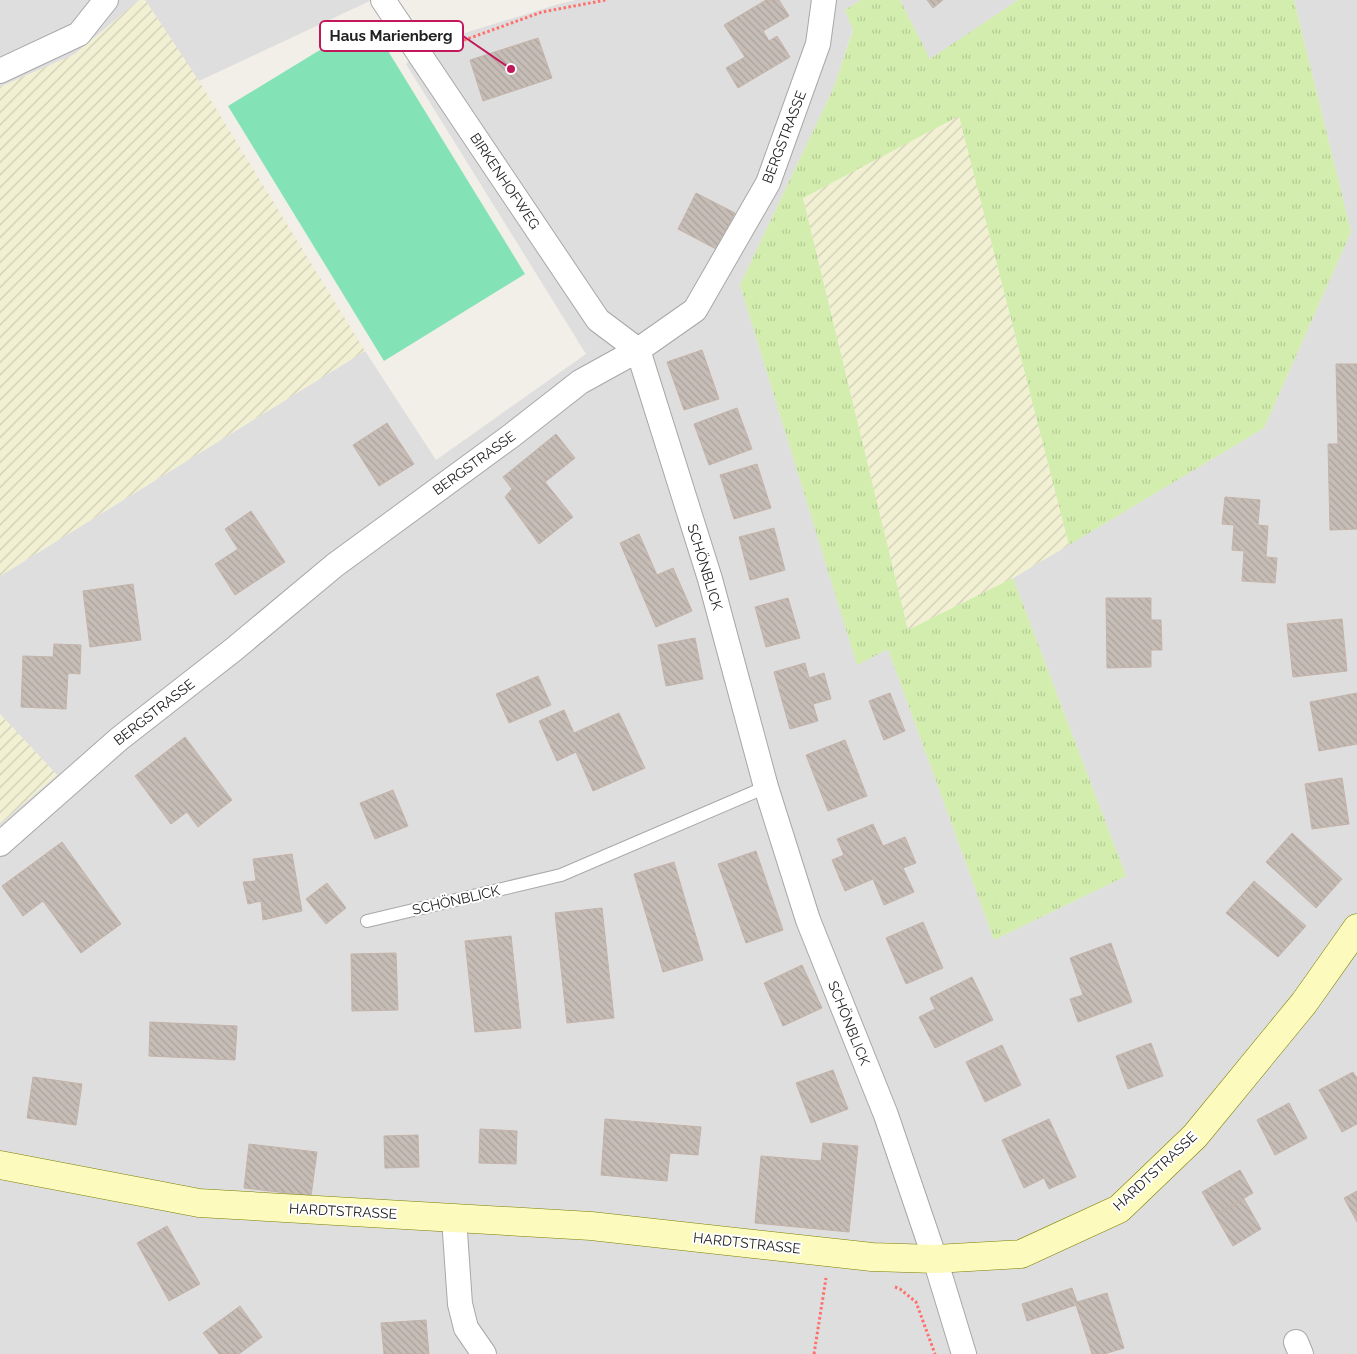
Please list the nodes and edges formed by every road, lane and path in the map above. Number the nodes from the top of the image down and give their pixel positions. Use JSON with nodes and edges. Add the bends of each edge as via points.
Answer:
{"nodes":[{"id":1,"x":106,"y":0,"type":"edge"},
{"id":2,"x":383,"y":0,"type":"edge"},
{"id":3,"x":606,"y":0,"type":"edge"},
{"id":4,"x":824,"y":0,"type":"edge"},
{"id":5,"x":421,"y":56,"type":"junction"},
{"id":6,"x":0,"y":70,"type":"edge"},
{"id":7,"x":638,"y":350,"type":"junction"},
{"id":8,"x":766,"y":787,"type":"junction"},
{"id":9,"x":0,"y":844,"type":"edge"},
{"id":10,"x":367,"y":921,"type":"dead end"},
{"id":11,"x":1357,"y":928,"type":"edge"},
{"id":12,"x":0,"y":1165,"type":"edge"},
{"id":13,"x":454,"y":1218,"type":"junction"},
{"id":14,"x":935,"y":1259,"type":"junction"},
{"id":15,"x":835,"y":1277,"type":"dead end"},
{"id":16,"x":893,"y":1286,"type":"dead end"},
{"id":17,"x":484,"y":1354,"type":"edge"},
{"id":18,"x":814,"y":1354,"type":"edge"},
{"id":19,"x":935,"y":1354,"type":"edge"},
{"id":20,"x":964,"y":1354,"type":"edge"}],
"edges":[{"from":1,"to":6,"type":"street","via":[[79,34]]},
{"from":2,"to":5,"type":"street","name":"BIRKENHOFWEG"},
{"from":3,"to":5,"type":"path","via":[[542,12]]},
{"from":4,"to":7,"type":"street","name":"BERGSTRASSE","via":[[818,44],[768,183],[695,310]]},
{"from":5,"to":7,"type":"street","name":"BIRKENHOFWEG","via":[[598,320]]},
{"from":7,"to":8,"type":"street","name":"SCHÖNBLICK","via":[[710,579]]},
{"from":7,"to":9,"type":"street","name":"BERGSTRASSE","via":[[580,382],[335,565],[119,739]]},
{"from":8,"to":10,"type":"lane","name":"SCHÖNBLICK","via":[[561,875]]},
{"from":8,"to":14,"type":"street","name":"SCHÖNBLICK","via":[[808,920],[886,1115]]},
{"from":11,"to":14,"type":"main road","name":"HARDTSTRASSE","via":[[1304,1003],[1195,1136],[1119,1209],[1021,1254]]},
{"from":12,"to":13,"type":"main road","name":"HARDTSTRASSE","via":[[199,1203]]},
{"from":13,"to":14,"type":"main road","name":"HARDTSTRASSE","via":[[591,1226],[872,1257]]},
{"from":13,"to":17,"type":"street","via":[[460,1304],[466,1328]]},
{"from":14,"to":20,"type":"street","name":"SCHÖNBLICK"},
{"from":15,"to":18,"type":"path","via":[[826,1276]]},
{"from":16,"to":19,"type":"path","via":[[916,1302]]}]}
